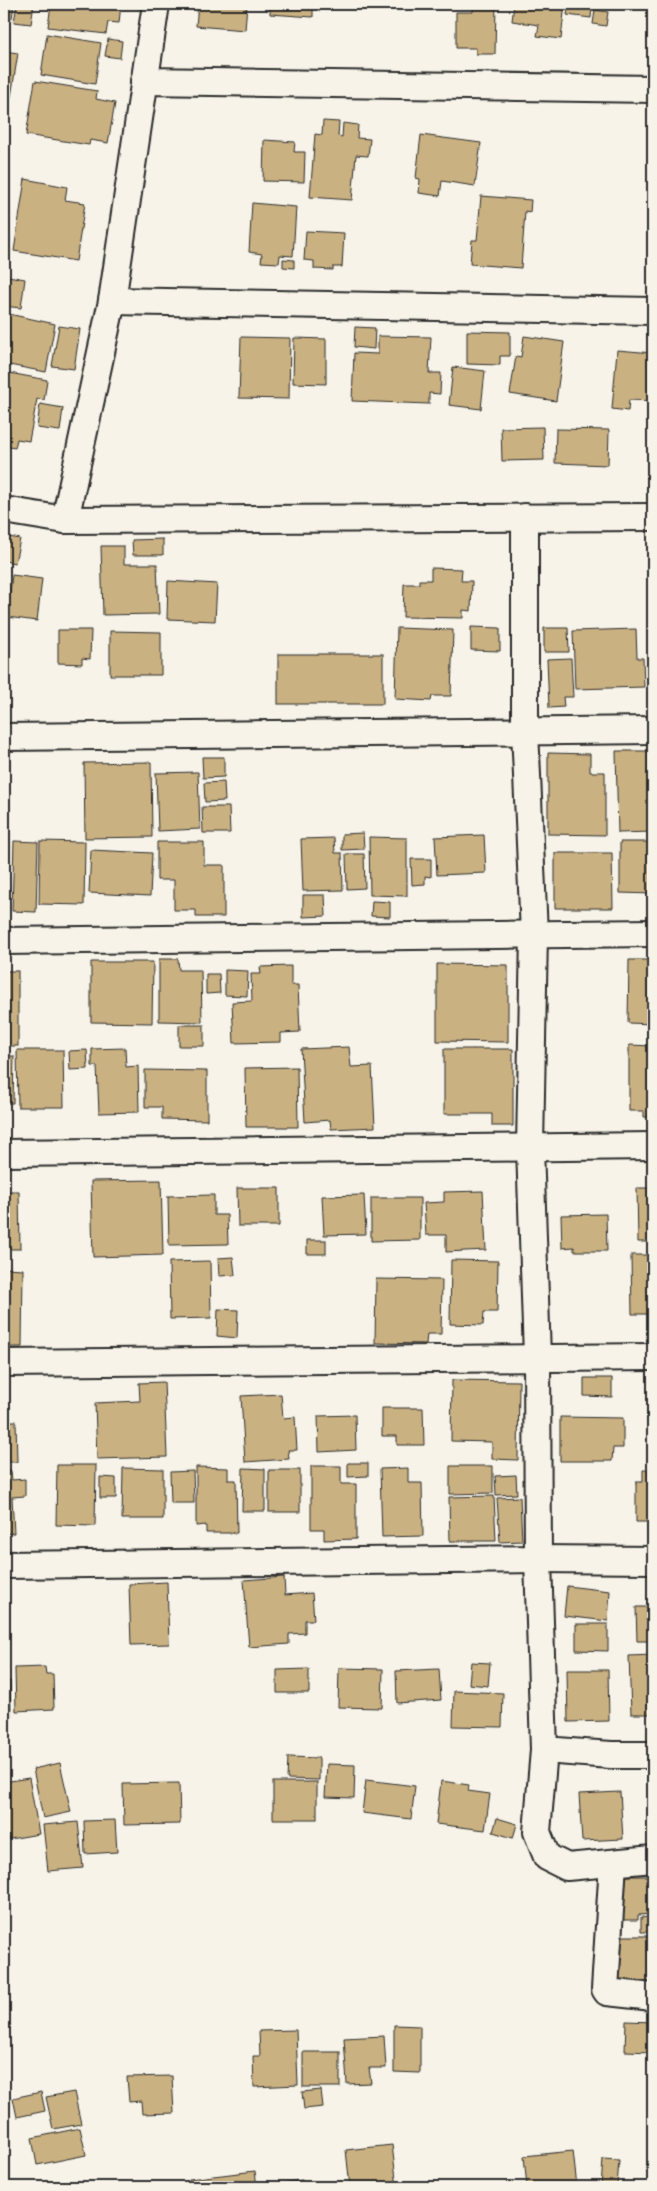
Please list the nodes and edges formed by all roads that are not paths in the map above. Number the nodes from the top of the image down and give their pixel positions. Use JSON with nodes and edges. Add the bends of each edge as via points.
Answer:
{"nodes":[{"id":1,"x":156,"y":4,"type":"edge"},
{"id":2,"x":144,"y":81,"type":"junction"},
{"id":3,"x":653,"y":89,"type":"edge"},
{"id":4,"x":112,"y":300,"type":"junction"},
{"id":5,"x":653,"y":311,"type":"edge"},
{"id":6,"x":4,"y":510,"type":"edge"},
{"id":7,"x":653,"y":516,"type":"edge"},
{"id":8,"x":525,"y":517,"type":"junction"},
{"id":9,"x":65,"y":520,"type":"junction"},
{"id":10,"x":524,"y":730,"type":"junction"},
{"id":11,"x":653,"y":730,"type":"edge"},
{"id":12,"x":4,"y":738,"type":"edge"},
{"id":13,"x":653,"y":933,"type":"edge"},
{"id":14,"x":534,"y":934,"type":"junction"},
{"id":15,"x":4,"y":942,"type":"edge"},
{"id":16,"x":653,"y":1146,"type":"edge"},
{"id":17,"x":530,"y":1147,"type":"junction"},
{"id":18,"x":4,"y":1153,"type":"edge"},
{"id":19,"x":537,"y":1357,"type":"junction"},
{"id":20,"x":653,"y":1357,"type":"edge"},
{"id":21,"x":4,"y":1363,"type":"edge"},
{"id":22,"x":538,"y":1559,"type":"junction"},
{"id":23,"x":653,"y":1560,"type":"edge"},
{"id":24,"x":4,"y":1565,"type":"edge"},
{"id":25,"x":544,"y":1750,"type":"junction"},
{"id":26,"x":653,"y":1755,"type":"edge"},
{"id":27,"x":653,"y":1859,"type":"edge"},
{"id":28,"x":613,"y":1863,"type":"junction"},
{"id":29,"x":653,"y":1997,"type":"edge"}],
"edges":[{"from":1,"to":2,"type":"street"},
{"from":2,"to":3,"type":"street"},
{"from":2,"to":4,"type":"street"},
{"from":4,"to":5,"type":"street"},
{"from":4,"to":9,"type":"street"},
{"from":6,"to":9,"type":"street"},
{"from":7,"to":8,"type":"street"},
{"from":8,"to":9,"type":"street"},
{"from":8,"to":10,"type":"street"},
{"from":10,"to":11,"type":"street"},
{"from":10,"to":12,"type":"street"},
{"from":10,"to":14,"type":"street"},
{"from":13,"to":14,"type":"street"},
{"from":14,"to":15,"type":"street"},
{"from":14,"to":17,"type":"street"},
{"from":16,"to":17,"type":"street"},
{"from":17,"to":18,"type":"street"},
{"from":17,"to":19,"type":"street"},
{"from":19,"to":20,"type":"street"},
{"from":19,"to":21,"type":"street"},
{"from":19,"to":22,"type":"street"},
{"from":22,"to":23,"type":"street"},
{"from":22,"to":24,"type":"street"},
{"from":22,"to":25,"type":"street"},
{"from":25,"to":26,"type":"street"},
{"from":25,"to":28,"type":"street","via":[[537,1832],[547,1857],[567,1867]]},
{"from":27,"to":28,"type":"street"},
{"from":28,"to":29,"type":"street","via":[[605,1989],[607,1992]]}]}
